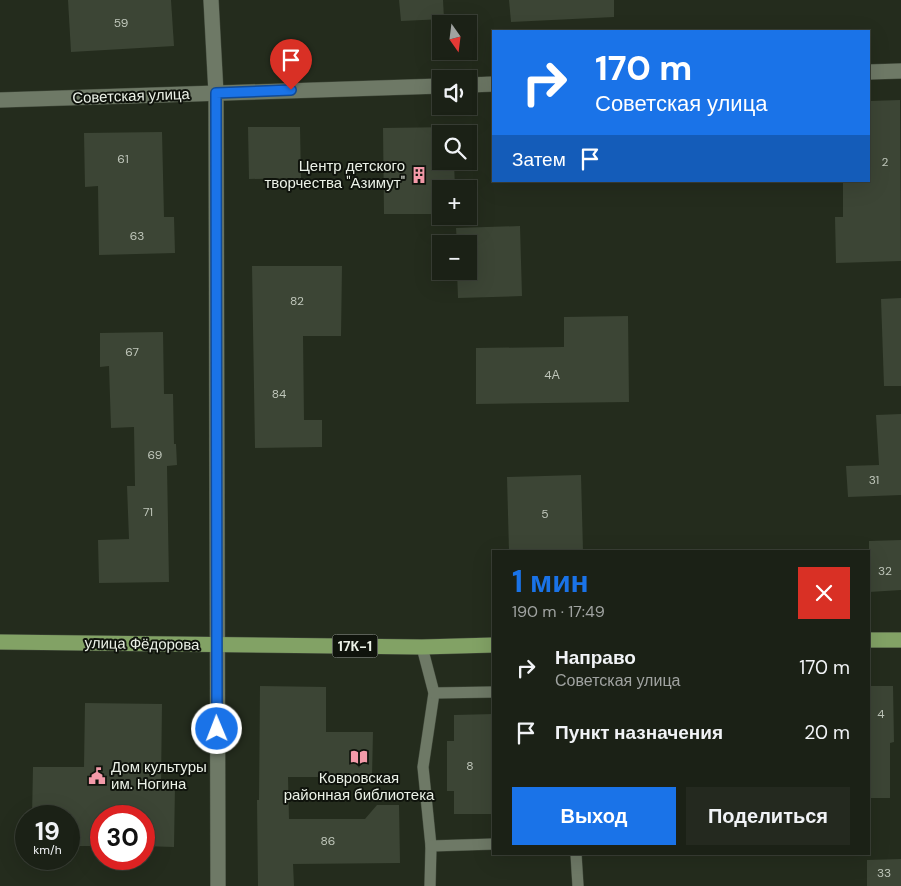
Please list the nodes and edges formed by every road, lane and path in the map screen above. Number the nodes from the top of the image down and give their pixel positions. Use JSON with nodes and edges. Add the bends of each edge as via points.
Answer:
{"nodes":[{"id":1,"x":211,"y":0,"type":"edge"},
{"id":2,"x":901,"y":71,"type":"edge"},
{"id":3,"x":870,"y":72,"type":"edge"},
{"id":4,"x":492,"y":84,"type":"edge"},
{"id":5,"x":477,"y":85,"type":"edge"},
{"id":6,"x":432,"y":86,"type":"edge"},
{"id":7,"x":216,"y":93,"type":"junction"},
{"id":8,"x":0,"y":100,"type":"edge"},
{"id":9,"x":870,"y":640,"type":"edge"},
{"id":10,"x":901,"y":640,"type":"edge"},
{"id":11,"x":0,"y":642,"type":"edge"},
{"id":12,"x":216,"y":644,"type":"junction"},
{"id":13,"x":492,"y":645,"type":"edge"},
{"id":14,"x":422,"y":647,"type":"junction"},
{"id":15,"x":492,"y":692,"type":"edge"},
{"id":16,"x":434,"y":693,"type":"junction"},
{"id":17,"x":492,"y":844,"type":"edge"},
{"id":18,"x":431,"y":846,"type":"junction"},
{"id":19,"x":576,"y":855,"type":"edge"},
{"id":20,"x":218,"y":886,"type":"edge"},
{"id":21,"x":430,"y":886,"type":"edge"},
{"id":22,"x":578,"y":886,"type":"edge"}],
"edges":[{"from":1,"to":7,"type":"street"},
{"from":2,"to":3,"type":"street"},
{"from":4,"to":5,"type":"street"},
{"from":6,"to":7,"type":"street","name":"Советская улица"},
{"from":7,"to":8,"type":"street","name":"Советская улица"},
{"from":7,"to":12,"type":"street"},
{"from":9,"to":10,"type":"main road"},
{"from":11,"to":12,"type":"main road","name":"улица Фёдорова","number":"17К-1"},
{"from":12,"to":14,"type":"main road","name":"улица Фёдорова","number":"17К-1"},
{"from":12,"to":20,"type":"street"},
{"from":13,"to":14,"type":"main road","name":"улица Фёдорова","number":"17К-1"},
{"from":14,"to":16,"type":"lane"},
{"from":15,"to":16,"type":"lane"},
{"from":16,"to":18,"type":"lane","via":[[423,767]]},
{"from":17,"to":18,"type":"lane"},
{"from":18,"to":21,"type":"lane"},
{"from":19,"to":22,"type":"lane"}]}
